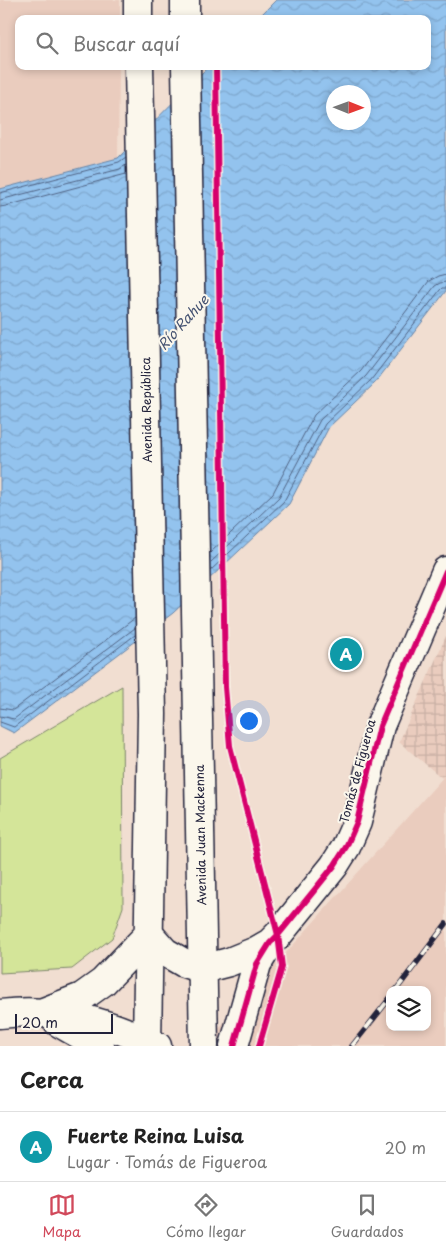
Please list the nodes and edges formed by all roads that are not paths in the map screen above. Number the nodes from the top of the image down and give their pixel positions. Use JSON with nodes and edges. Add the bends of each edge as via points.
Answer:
{"nodes":[{"id":1,"x":138,"y":0,"type":"edge"},
{"id":2,"x":185,"y":0,"type":"edge"},
{"id":3,"x":138,"y":15,"type":"edge"},
{"id":4,"x":185,"y":15,"type":"edge"},
{"id":5,"x":139,"y":70,"type":"edge"},
{"id":6,"x":186,"y":70,"type":"edge"},
{"id":7,"x":446,"y":571,"type":"edge"},
{"id":8,"x":149,"y":934,"type":"junction"},
{"id":9,"x":270,"y":942,"type":"junction"},
{"id":10,"x":202,"y":969,"type":"junction"},
{"id":11,"x":42,"y":1013,"type":"junction"},
{"id":12,"x":0,"y":1014,"type":"edge"},
{"id":13,"x":151,"y":1044,"type":"edge"},
{"id":14,"x":100,"y":1046,"type":"edge"},
{"id":15,"x":204,"y":1046,"type":"edge"},
{"id":16,"x":234,"y":1046,"type":"edge"}],
"edges":[{"from":1,"to":3,"type":"main road"},
{"from":2,"to":4,"type":"main road"},
{"from":5,"to":8,"type":"main road","name":"Avenida República","via":[[151,664]]},
{"from":6,"to":10,"type":"main road","name":"Avenida Juan Mackenna"},
{"from":7,"to":9,"type":"main road","name":"Tomás de Figueroa","via":[[386,709],[357,822],[346,847]]},
{"from":8,"to":10,"type":"main road","via":[[165,952]]},
{"from":8,"to":11,"type":"main road","via":[[103,982],[82,997]]},
{"from":8,"to":13,"type":"main road"},
{"from":9,"to":10,"type":"main road","name":"Tomás de Figueroa","via":[[229,962]]},
{"from":9,"to":16,"type":"main road","name":"Tomás de Figueroa","via":[[257,964]]},
{"from":10,"to":15,"type":"main road","name":"Avenida Juan Mackenna"},
{"from":11,"to":12,"type":"main road"},
{"from":11,"to":13,"type":"main road","via":[[118,1028]]},
{"from":11,"to":14,"type":"main road"}]}
